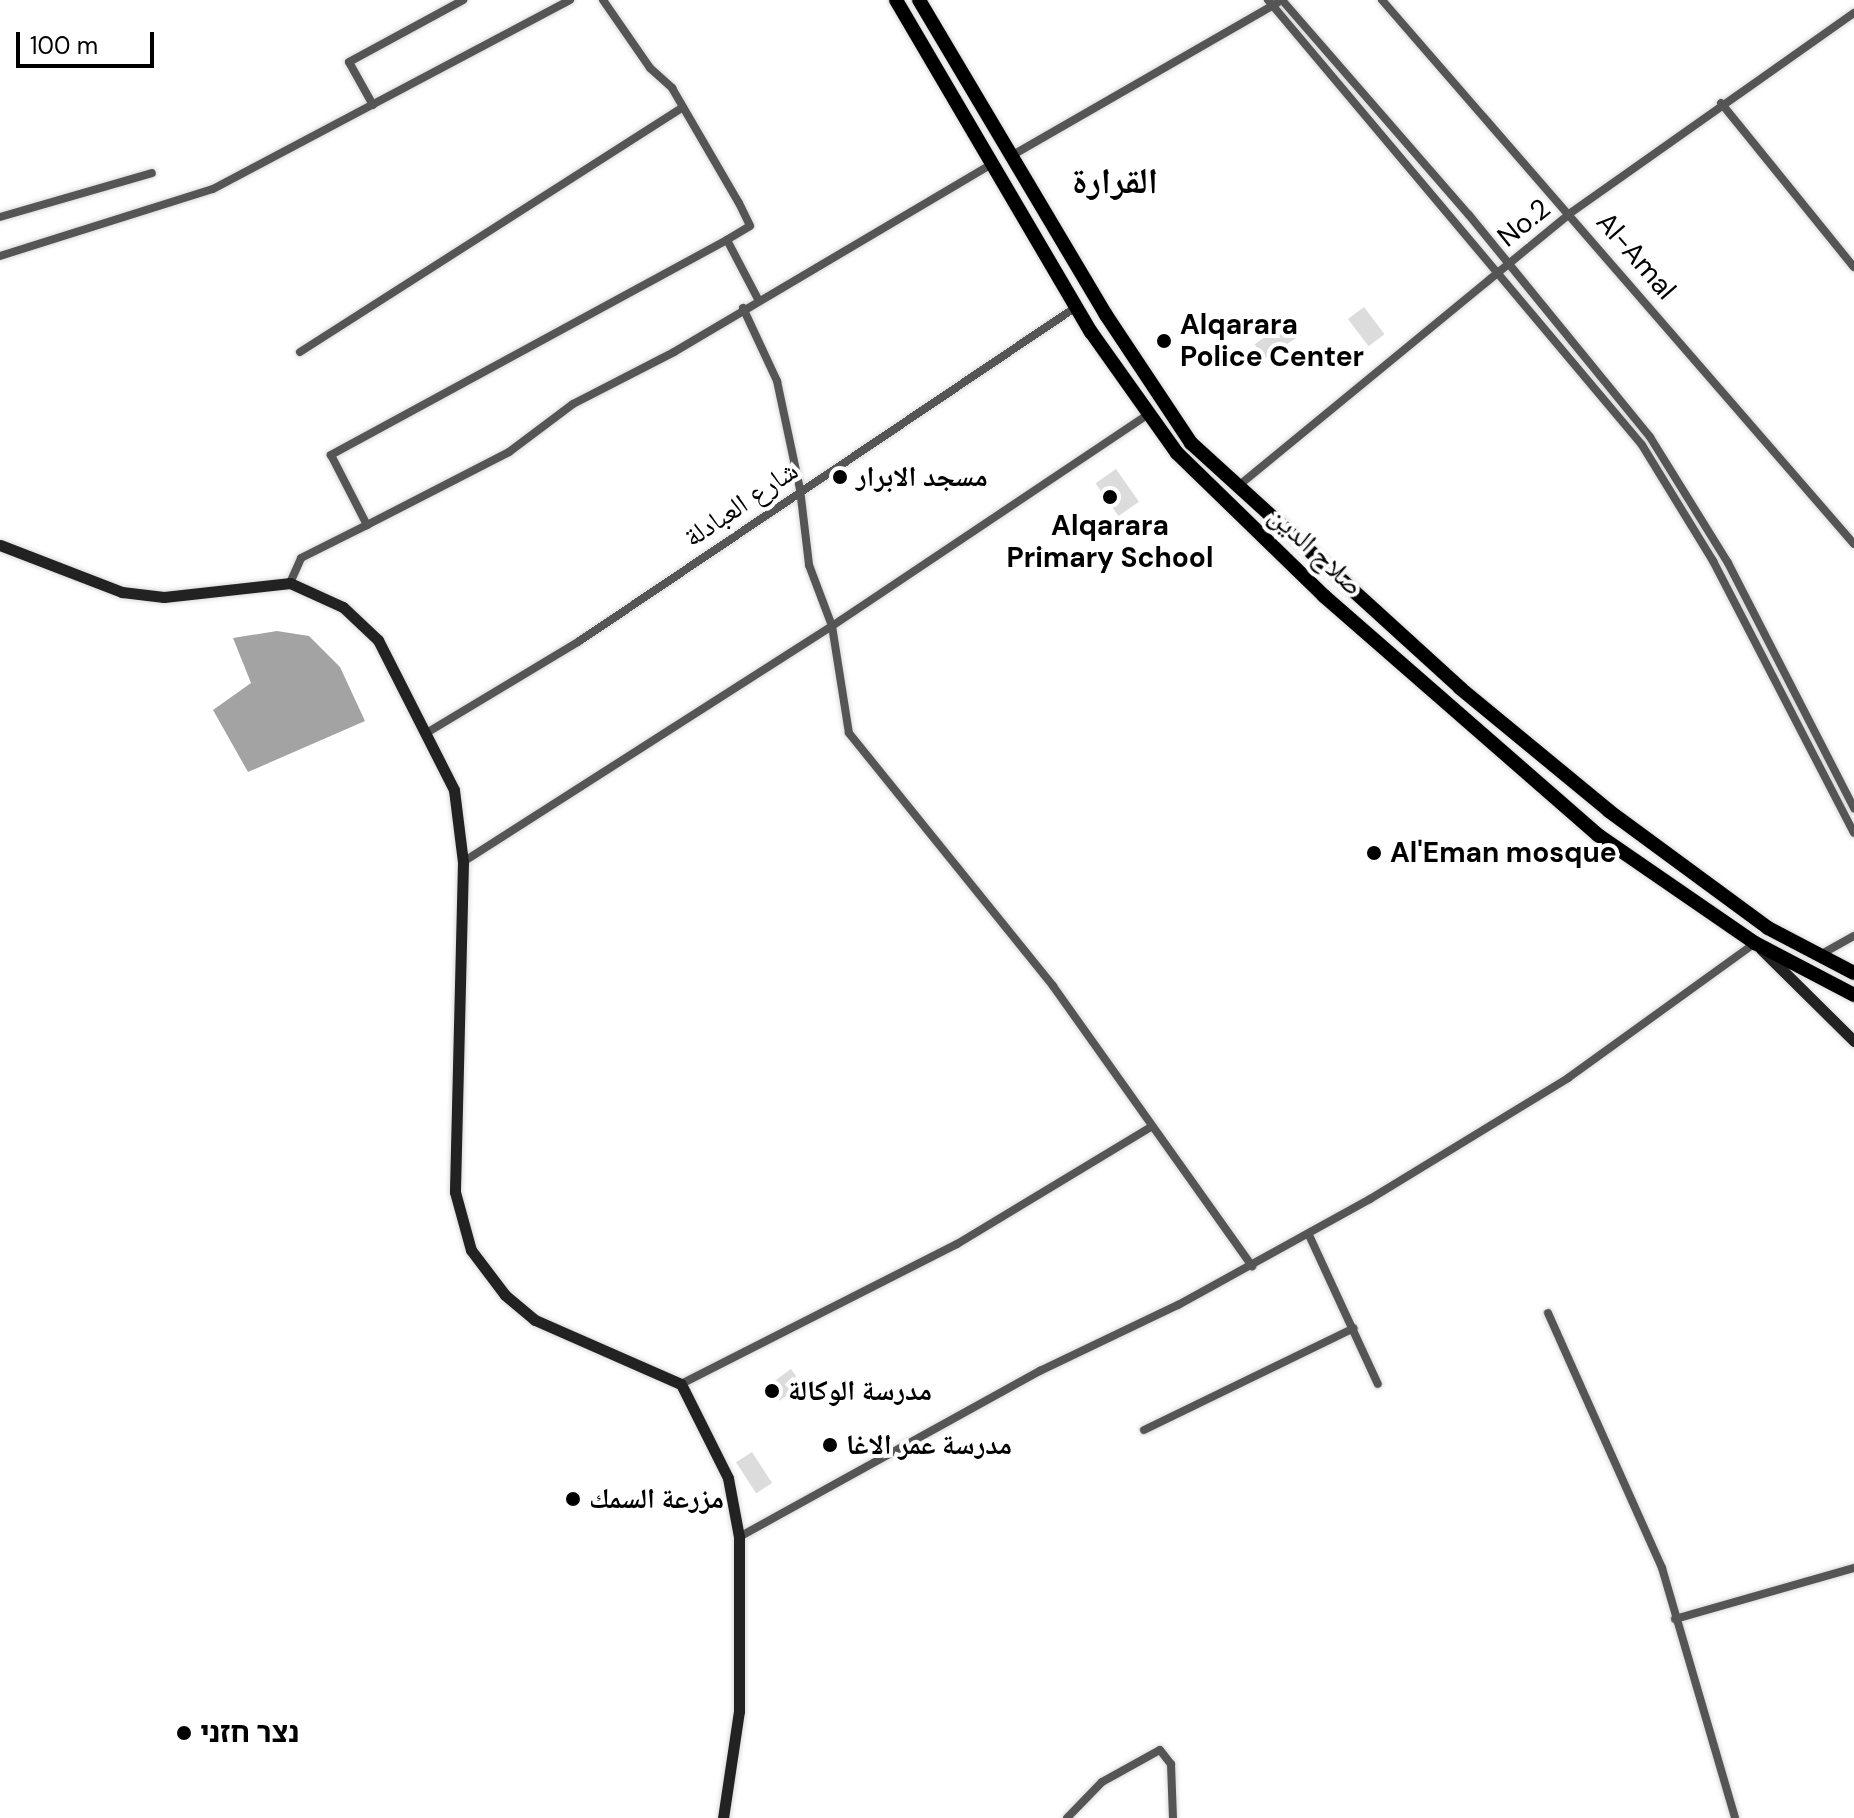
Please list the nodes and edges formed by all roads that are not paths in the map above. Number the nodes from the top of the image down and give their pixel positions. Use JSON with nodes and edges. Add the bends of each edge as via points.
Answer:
{"nodes":[{"id":1,"x":463,"y":0,"type":"edge"},
{"id":2,"x":570,"y":0,"type":"edge"},
{"id":3,"x":603,"y":0,"type":"edge"},
{"id":4,"x":896,"y":0,"type":"edge"},
{"id":5,"x":919,"y":0,"type":"edge"},
{"id":6,"x":1283,"y":0,"type":"edge"},
{"id":7,"x":1382,"y":0,"type":"edge"},
{"id":8,"x":1270,"y":3,"type":"edge"},
{"id":9,"x":1854,"y":13,"type":"edge"},
{"id":10,"x":1721,"y":103,"type":"junction"},
{"id":11,"x":373,"y":105,"type":"junction"},
{"id":12,"x":680,"y":109,"type":"junction"},
{"id":13,"x":1011,"y":156,"type":"junction"},
{"id":14,"x":994,"y":163,"type":"junction"},
{"id":15,"x":152,"y":173,"type":"dead end"},
{"id":16,"x":1569,"y":214,"type":"junction"},
{"id":17,"x":0,"y":217,"type":"edge"},
{"id":18,"x":1055,"y":229,"type":"junction"},
{"id":19,"x":1037,"y":237,"type":"junction"},
{"id":20,"x":727,"y":240,"type":"junction"},
{"id":21,"x":0,"y":256,"type":"edge"},
{"id":22,"x":1509,"y":263,"type":"junction"},
{"id":23,"x":1076,"y":266,"type":"junction"},
{"id":24,"x":1854,"y":267,"type":"edge"},
{"id":25,"x":1499,"y":271,"type":"junction"},
{"id":26,"x":1059,"y":277,"type":"junction"},
{"id":27,"x":758,"y":299,"type":"junction"},
{"id":28,"x":1076,"y":307,"type":"junction"},
{"id":29,"x":743,"y":308,"type":"junction"},
{"id":30,"x":300,"y":352,"type":"dead end"},
{"id":31,"x":1146,"y":416,"type":"junction"},
{"id":32,"x":1237,"y":487,"type":"junction"},
{"id":33,"x":800,"y":489,"type":"junction"},
{"id":34,"x":367,"y":525,"type":"junction"},
{"id":35,"x":1854,"y":544,"type":"edge"},
{"id":36,"x":0,"y":545,"type":"edge"},
{"id":37,"x":290,"y":583,"type":"junction"},
{"id":38,"x":832,"y":626,"type":"junction"},
{"id":39,"x":428,"y":732,"type":"junction"},
{"id":40,"x":1543,"y":758,"type":"junction"},
{"id":41,"x":1527,"y":777,"type":"junction"},
{"id":42,"x":1854,"y":808,"type":"edge"},
{"id":43,"x":1854,"y":833,"type":"edge"},
{"id":44,"x":463,"y":862,"type":"junction"},
{"id":45,"x":1854,"y":936,"type":"edge"},
{"id":46,"x":1755,"y":943,"type":"junction"},
{"id":47,"x":1817,"y":956,"type":"junction"},
{"id":48,"x":1854,"y":973,"type":"edge"},
{"id":49,"x":1854,"y":995,"type":"edge"},
{"id":50,"x":1854,"y":1041,"type":"edge"},
{"id":51,"x":1151,"y":1127,"type":"junction"},
{"id":52,"x":1309,"y":1235,"type":"junction"},
{"id":53,"x":1252,"y":1266,"type":"junction"},
{"id":54,"x":1548,"y":1313,"type":"dead end"},
{"id":55,"x":1354,"y":1328,"type":"junction"},
{"id":56,"x":681,"y":1384,"type":"junction"},
{"id":57,"x":1378,"y":1384,"type":"dead end"},
{"id":58,"x":1144,"y":1430,"type":"dead end"},
{"id":59,"x":739,"y":1537,"type":"junction"},
{"id":60,"x":1854,"y":1568,"type":"edge"},
{"id":61,"x":1675,"y":1619,"type":"junction"},
{"id":62,"x":723,"y":1818,"type":"edge"},
{"id":63,"x":1067,"y":1818,"type":"edge"},
{"id":64,"x":1173,"y":1818,"type":"edge"},
{"id":65,"x":1735,"y":1818,"type":"edge"}],
"edges":[{"from":1,"to":11,"type":"street","via":[[349,62]]},
{"from":2,"to":11,"type":"street"},
{"from":3,"to":12,"type":"street","via":[[650,68],[672,88]]},
{"from":4,"to":14,"type":"highway","name":"صلاح الدين"},
{"from":5,"to":13,"type":"highway","name":"صلاح الدين"},
{"from":6,"to":8,"type":"street"},
{"from":6,"to":22,"type":"street"},
{"from":7,"to":16,"type":"street","name":"Al-Amal"},
{"from":8,"to":13,"type":"street"},
{"from":8,"to":25,"type":"street"},
{"from":9,"to":10,"type":"street","name":"No.2"},
{"from":10,"to":16,"type":"street","name":"No.2"},
{"from":10,"to":24,"type":"street"},
{"from":11,"to":21,"type":"street","via":[[213,189]]},
{"from":12,"to":20,"type":"street","via":[[750,226]]},
{"from":12,"to":30,"type":"street"},
{"from":13,"to":18,"type":"highway","name":"صلاح الدين"},
{"from":14,"to":19,"type":"highway","name":"صلاح الدين"},
{"from":14,"to":27,"type":"street"},
{"from":15,"to":17,"type":"street"},
{"from":16,"to":22,"type":"street","name":"No.2"},
{"from":16,"to":35,"type":"street","name":"Al-Amal"},
{"from":18,"to":19,"type":"highway","via":[[1042,229]]},
{"from":18,"to":23,"type":"highway","name":"صلاح الدين"},
{"from":19,"to":26,"type":"highway","name":"صلاح الدين"},
{"from":20,"to":27,"type":"street"},
{"from":20,"to":34,"type":"street","via":[[331,455]]},
{"from":22,"to":25,"type":"street","name":"No.2"},
{"from":22,"to":42,"type":"street","via":[[1673,470],[1762,626]]},
{"from":23,"to":26,"type":"highway","via":[[1072,276]]},
{"from":23,"to":32,"type":"highway","name":"صلاح الدين","via":[[1166,409],[1191,443]]},
{"from":25,"to":32,"type":"street","name":"No.2"},
{"from":25,"to":43,"type":"street","via":[[1661,473],[1759,646]]},
{"from":26,"to":28,"type":"highway","name":"صلاح الدين"},
{"from":27,"to":29,"type":"street"},
{"from":28,"to":31,"type":"highway","name":"صلاح الدين"},
{"from":28,"to":33,"type":"street","name":"شارع العبادلة"},
{"from":29,"to":33,"type":"street","via":[[777,381]]},
{"from":29,"to":34,"type":"street","via":[[674,352],[573,404],[509,452]]},
{"from":31,"to":38,"type":"street"},
{"from":31,"to":41,"type":"highway","name":"صلاح الدين","via":[[1291,565]]},
{"from":32,"to":40,"type":"highway","name":"صلاح الدين"},
{"from":33,"to":38,"type":"street","via":[[809,565]]},
{"from":33,"to":39,"type":"street","name":"شارع العبادلة","via":[[589,635]]},
{"from":34,"to":37,"type":"street","via":[[301,558]]},
{"from":36,"to":37,"type":"street","via":[[122,592],[164,597]]},
{"from":37,"to":39,"type":"street","via":[[343,607],[378,640]]},
{"from":38,"to":44,"type":"street"},
{"from":38,"to":51,"type":"street","via":[[849,733],[1053,986]]},
{"from":39,"to":44,"type":"street","via":[[454,790]]},
{"from":40,"to":41,"type":"highway","via":[[1542,773]]},
{"from":40,"to":47,"type":"highway","name":"صلاح الدين","via":[[1686,871]]},
{"from":41,"to":46,"type":"highway","name":"صلاح الدين","via":[[1598,835]]},
{"from":44,"to":56,"type":"street","via":[[455,1192],[471,1250],[505,1295],[535,1320]]},
{"from":45,"to":47,"type":"street"},
{"from":46,"to":49,"type":"highway","name":"صلاح الدين"},
{"from":46,"to":50,"type":"street"},
{"from":46,"to":52,"type":"street","via":[[1568,1078]]},
{"from":47,"to":48,"type":"highway","name":"صلاح الدين"},
{"from":51,"to":53,"type":"street"},
{"from":51,"to":56,"type":"street","via":[[957,1244]]},
{"from":52,"to":53,"type":"street"},
{"from":52,"to":55,"type":"street"},
{"from":53,"to":59,"type":"street","via":[[1098,1340]]},
{"from":54,"to":61,"type":"street","via":[[1662,1568]]},
{"from":55,"to":57,"type":"street"},
{"from":55,"to":58,"type":"street"},
{"from":56,"to":59,"type":"street","via":[[728,1478]]},
{"from":59,"to":62,"type":"street","via":[[739,1711]]},
{"from":60,"to":61,"type":"street"},
{"from":61,"to":65,"type":"street"},
{"from":63,"to":64,"type":"street","via":[[1102,1782],[1160,1750],[1171,1764]]}]}
